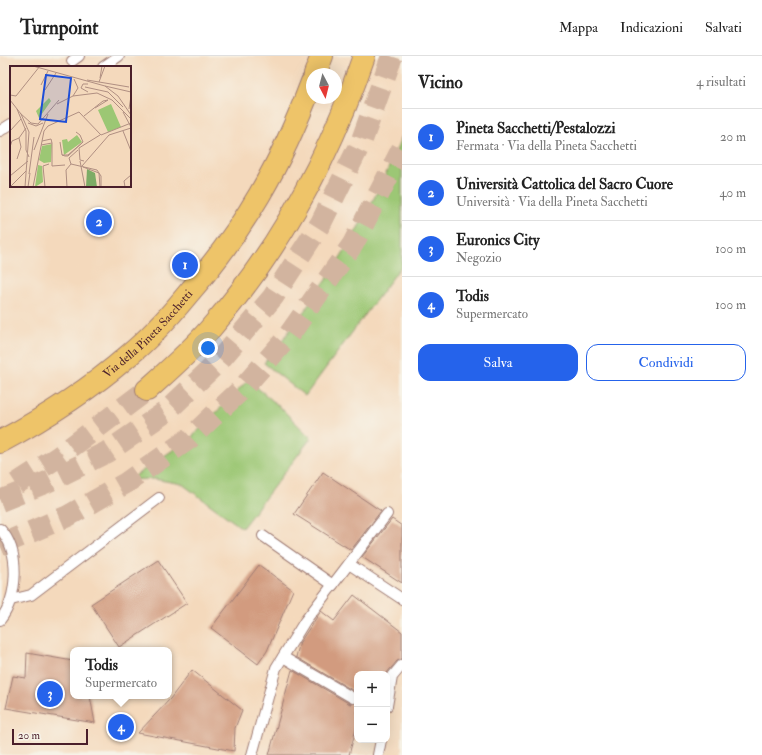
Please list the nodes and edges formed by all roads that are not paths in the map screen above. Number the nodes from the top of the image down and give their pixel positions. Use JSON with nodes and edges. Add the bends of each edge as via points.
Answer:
{"nodes":[{"id":1,"x":119,"y":56,"type":"edge"},
{"id":2,"x":322,"y":56,"type":"edge"},
{"id":3,"x":364,"y":56,"type":"edge"},
{"id":4,"x":104,"y":66,"type":"edge"},
{"id":5,"x":317,"y":68,"type":"edge"},
{"id":6,"x":306,"y":97,"type":"edge"},
{"id":7,"x":10,"y":125,"type":"edge"},
{"id":8,"x":0,"y":131,"type":"edge"},
{"id":9,"x":147,"y":390,"type":"tunnel mouth"},
{"id":10,"x":0,"y":442,"type":"edge"},
{"id":11,"x":159,"y":498,"type":"dead end"},
{"id":12,"x":387,"y":514,"type":"dead end"},
{"id":13,"x":0,"y":529,"type":"edge"},
{"id":14,"x":262,"y":536,"type":"dead end"},
{"id":15,"x":349,"y":564,"type":"junction"},
{"id":16,"x":333,"y":585,"type":"junction"},
{"id":17,"x":402,"y":599,"type":"edge"},
{"id":18,"x":11,"y":600,"type":"junction"},
{"id":19,"x":0,"y":620,"type":"edge"},
{"id":20,"x":283,"y":657,"type":"junction"},
{"id":21,"x":402,"y":665,"type":"edge"},
{"id":22,"x":390,"y":689,"type":"edge"},
{"id":23,"x":353,"y":698,"type":"dead end"},
{"id":24,"x":380,"y":743,"type":"edge"},
{"id":25,"x":252,"y":755,"type":"edge"},
{"id":26,"x":378,"y":755,"type":"edge"}],
"edges":[{"from":1,"to":4,"type":"lane"},
{"from":2,"to":5,"type":"main road"},
{"from":3,"to":9,"type":"main road","via":[[341,120],[325,153],[296,207],[263,259],[209,330]]},
{"from":6,"to":10,"type":"main road","name":"Via della Pineta Sacchetti","via":[[290,138],[254,206],[203,277],[168,318],[127,357],[81,392],[50,414]]},
{"from":7,"to":8,"type":"lane"},
{"from":11,"to":18,"type":"lane","via":[[31,595]]},
{"from":12,"to":15,"type":"lane"},
{"from":13,"to":18,"type":"lane","via":[[12,549]]},
{"from":14,"to":16,"type":"lane"},
{"from":15,"to":16,"type":"lane"},
{"from":15,"to":17,"type":"lane"},
{"from":16,"to":20,"type":"lane","via":[[305,621]]},
{"from":18,"to":19,"type":"lane"},
{"from":20,"to":23,"type":"lane"},
{"from":20,"to":25,"type":"lane","via":[[276,668]]},
{"from":21,"to":22,"type":"lane","via":[[392,677]]},
{"from":24,"to":26,"type":"lane"}]}
